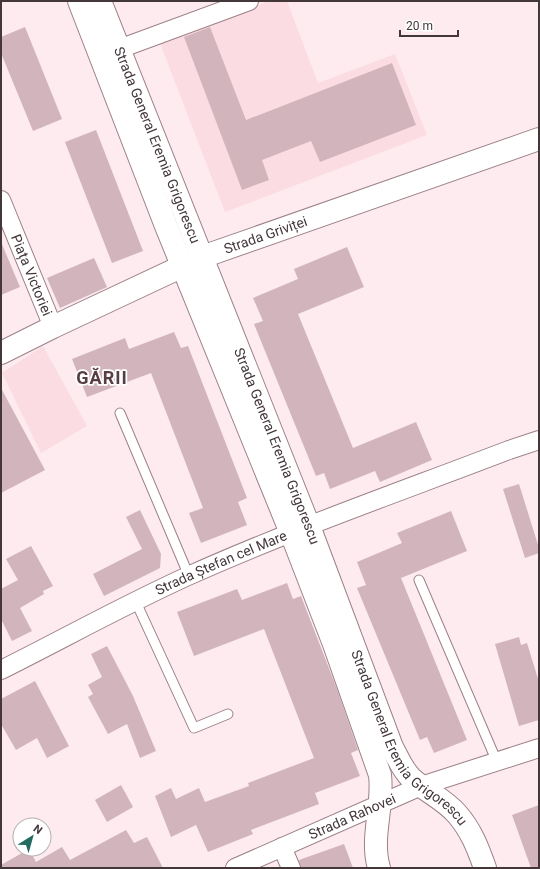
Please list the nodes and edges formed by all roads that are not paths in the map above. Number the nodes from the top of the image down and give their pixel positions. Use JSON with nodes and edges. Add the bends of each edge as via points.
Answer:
{"nodes":[{"id":1,"x":79,"y":1,"type":"edge"},
{"id":2,"x":100,"y":1,"type":"edge"},
{"id":3,"x":249,"y":1,"type":"edge"},
{"id":4,"x":120,"y":49,"type":"junction"},
{"id":5,"x":539,"y":139,"type":"edge"},
{"id":6,"x":1,"y":200,"type":"edge"},
{"id":7,"x":202,"y":257,"type":"junction"},
{"id":8,"x":182,"y":266,"type":"junction"},
{"id":9,"x":52,"y":327,"type":"junction"},
{"id":10,"x":1,"y":353,"type":"edge"},
{"id":11,"x":120,"y":413,"type":"dead end"},
{"id":12,"x":539,"y":440,"type":"edge"},
{"id":13,"x":300,"y":529,"type":"junction"},
{"id":14,"x":189,"y":576,"type":"junction"},
{"id":15,"x":419,"y":580,"type":"dead end"},
{"id":16,"x":135,"y":600,"type":"junction"},
{"id":17,"x":1,"y":670,"type":"edge"},
{"id":18,"x":228,"y":714,"type":"dead end"},
{"id":19,"x":539,"y":748,"type":"edge"},
{"id":20,"x":497,"y":762,"type":"junction"},
{"id":21,"x":421,"y":786,"type":"junction"},
{"id":22,"x":381,"y":803,"type":"junction"},
{"id":23,"x":282,"y":847,"type":"junction"},
{"id":24,"x":235,"y":868,"type":"edge"},
{"id":25,"x":291,"y":868,"type":"edge"},
{"id":26,"x":379,"y":868,"type":"edge"},
{"id":27,"x":485,"y":868,"type":"edge"}],
"edges":[{"from":1,"to":8,"type":"street","name":"Strada General Eremia Grigorescu"},
{"from":2,"to":4,"type":"street","name":"Strada General Eremia Grigorescu"},
{"from":3,"to":4,"type":"street"},
{"from":4,"to":7,"type":"street","name":"Strada General Eremia Grigorescu"},
{"from":5,"to":7,"type":"street","name":"Strada Griviței"},
{"from":6,"to":9,"type":"street","name":"Piața Victoriei"},
{"from":7,"to":8,"type":"street","name":"Strada Griviței"},
{"from":7,"to":13,"type":"street","name":"Strada General Eremia Grigorescu"},
{"from":8,"to":9,"type":"street","name":"Strada Griviței"},
{"from":8,"to":13,"type":"street","name":"Strada General Eremia Grigorescu"},
{"from":9,"to":10,"type":"street","name":"Strada Griviței"},
{"from":11,"to":14,"type":"lane"},
{"from":12,"to":13,"type":"street","name":"Strada Ștefan cel Mare"},
{"from":13,"to":14,"type":"street","name":"Strada Ștefan cel Mare"},
{"from":13,"to":21,"type":"street","name":"Strada General Eremia Grigorescu","via":[[392,747],[401,765]]},
{"from":13,"to":22,"type":"street","name":"Strada General Eremia Grigorescu","via":[[334,644],[380,774]]},
{"from":14,"to":16,"type":"street","name":"Strada Ștefan cel Mare"},
{"from":15,"to":20,"type":"lane"},
{"from":16,"to":17,"type":"street","name":"Strada Ștefan cel Mare"},
{"from":16,"to":18,"type":"lane","via":[[194,728]]},
{"from":19,"to":20,"type":"street","name":"Strada Rahovei"},
{"from":20,"to":21,"type":"street","name":"Strada Rahovei"},
{"from":21,"to":22,"type":"street","name":"Strada Rahovei"},
{"from":21,"to":27,"type":"street","name":"Strada General Eremia Grigorescu","via":[[456,813],[475,843]]},
{"from":22,"to":23,"type":"street","name":"Strada Rahovei"},
{"from":22,"to":26,"type":"street","name":"Strada General Eremia Grigorescu","via":[[375,846]]},
{"from":23,"to":24,"type":"street","name":"Strada Rahovei"},
{"from":23,"to":25,"type":"street"}]}
